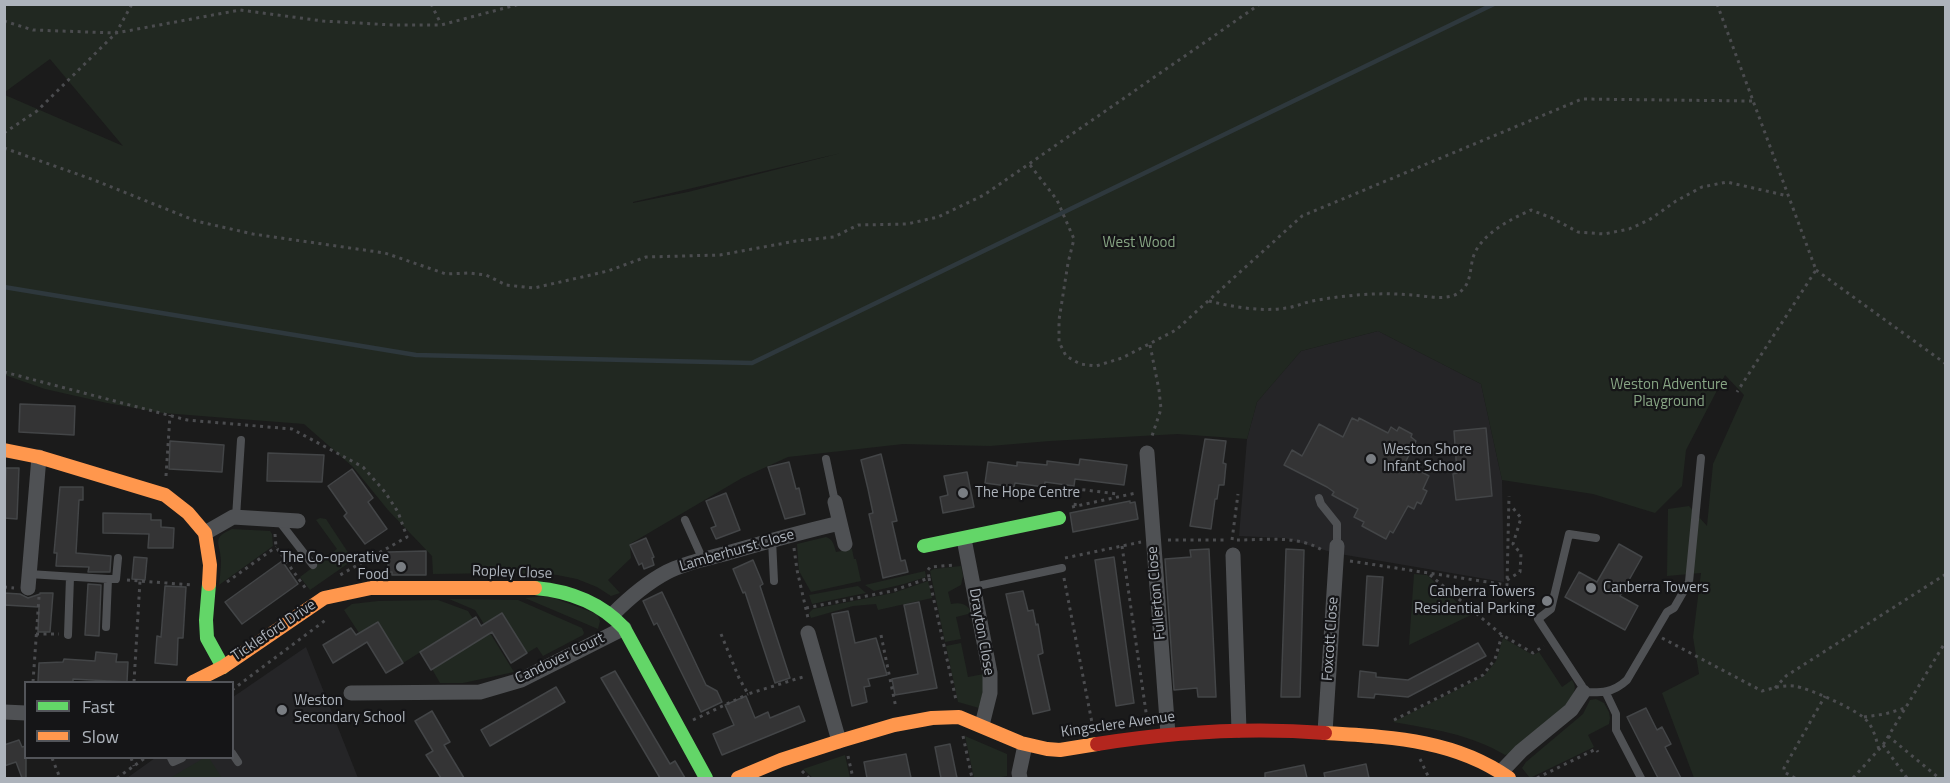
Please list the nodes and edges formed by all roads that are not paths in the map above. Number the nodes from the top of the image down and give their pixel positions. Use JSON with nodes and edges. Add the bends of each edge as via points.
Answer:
{"nodes":[{"id":1,"x":241,"y":440,"type":"dead end"},
{"id":2,"x":4,"y":450,"type":"edge"},
{"id":3,"x":1147,"y":453,"type":"road end"},
{"id":4,"x":39,"y":457,"type":"junction"},
{"id":5,"x":1701,"y":458,"type":"dead end"},
{"id":6,"x":826,"y":459,"type":"dead end"},
{"id":7,"x":1319,"y":498,"type":"dead end"},
{"id":8,"x":835,"y":502,"type":"joint"},
{"id":9,"x":236,"y":517,"type":"junction"},
{"id":10,"x":1059,"y":518,"type":"road end"},
{"id":11,"x":276,"y":520,"type":"junction"},
{"id":12,"x":685,"y":520,"type":"dead end"},
{"id":13,"x":298,"y":521,"type":"dead end"},
{"id":14,"x":840,"y":523,"type":"junction"},
{"id":15,"x":205,"y":533,"type":"junction"},
{"id":16,"x":1596,"y":538,"type":"dead end"},
{"id":17,"x":964,"y":539,"type":"junction"},
{"id":18,"x":772,"y":540,"type":"junction"},
{"id":19,"x":845,"y":544,"type":"dead end"},
{"id":20,"x":924,"y":546,"type":"dead end"},
{"id":21,"x":1233,"y":547,"type":"road end"},
{"id":22,"x":1337,"y":553,"type":"joint"},
{"id":23,"x":118,"y":558,"type":"dead end"},
{"id":24,"x":703,"y":560,"type":"junction"},
{"id":25,"x":313,"y":566,"type":"dead end"},
{"id":26,"x":1062,"y":568,"type":"road end"},
{"id":27,"x":70,"y":577,"type":"junction"},
{"id":28,"x":32,"y":579,"type":"joint"},
{"id":29,"x":112,"y":579,"type":"junction"},
{"id":30,"x":774,"y":581,"type":"dead end"},
{"id":31,"x":973,"y":587,"type":"junction"},
{"id":32,"x":320,"y":600,"type":"joint"},
{"id":33,"x":612,"y":615,"type":"junction"},
{"id":34,"x":106,"y":627,"type":"dead end"},
{"id":35,"x":624,"y":628,"type":"junction"},
{"id":36,"x":808,"y":633,"type":"road end"},
{"id":37,"x":68,"y":635,"type":"road end"},
{"id":38,"x":223,"y":667,"type":"junction"},
{"id":39,"x":195,"y":681,"type":"edge"},
{"id":40,"x":1583,"y":692,"type":"junction"},
{"id":41,"x":351,"y":693,"type":"dead end"},
{"id":42,"x":1606,"y":693,"type":"junction"},
{"id":43,"x":4,"y":712,"type":"edge"},
{"id":44,"x":24,"y":713,"type":"edge"},
{"id":45,"x":982,"y":725,"type":"junction"},
{"id":46,"x":1239,"y":729,"type":"junction"},
{"id":47,"x":1325,"y":732,"type":"junction"},
{"id":48,"x":1168,"y":734,"type":"junction"},
{"id":49,"x":842,"y":740,"type":"junction"},
{"id":50,"x":1025,"y":745,"type":"junction"},
{"id":51,"x":234,"y":756,"type":"edge"},
{"id":52,"x":238,"y":762,"type":"dead end"},
{"id":53,"x":1505,"y":775,"type":"edge"},
{"id":54,"x":706,"y":778,"type":"edge"},
{"id":55,"x":738,"y":778,"type":"edge"},
{"id":56,"x":1020,"y":778,"type":"edge"},
{"id":57,"x":1641,"y":778,"type":"edge"}],
"edges":[{"from":1,"to":9,"type":"lane"},
{"from":2,"to":4,"type":"street"},
{"from":3,"to":48,"type":"street","name":"Fullerton Close"},
{"from":4,"to":15,"type":"street","via":[[165,495]]},
{"from":4,"to":28,"type":"street"},
{"from":5,"to":42,"type":"lane","via":[[1689,582],[1627,680]]},
{"from":6,"to":8,"type":"lane"},
{"from":7,"to":22,"type":"lane","via":[[1337,524]]},
{"from":8,"to":14,"type":"street"},
{"from":9,"to":11,"type":"street"},
{"from":9,"to":15,"type":"street"},
{"from":10,"to":17,"type":"street"},
{"from":11,"to":13,"type":"street"},
{"from":11,"to":25,"type":"lane"},
{"from":12,"to":24,"type":"lane"},
{"from":14,"to":18,"type":"street","name":"Lamberhurst Close"},
{"from":14,"to":19,"type":"street"},
{"from":15,"to":38,"type":"street","via":[[210,565],[207,638]]},
{"from":16,"to":40,"type":"lane","via":[[1569,534],[1551,609],[1538,619]]},
{"from":17,"to":20,"type":"street"},
{"from":17,"to":31,"type":"street","name":"Drayton Close"},
{"from":18,"to":24,"type":"street","name":"Lamberhurst Close"},
{"from":18,"to":30,"type":"lane"},
{"from":21,"to":46,"type":"street"},
{"from":22,"to":47,"type":"street","name":"Foxcott Close"},
{"from":23,"to":29,"type":"lane"},
{"from":24,"to":33,"type":"street","name":"Lamberhurst Close","via":[[651,581]]},
{"from":26,"to":31,"type":"lane"},
{"from":27,"to":28,"type":"lane"},
{"from":27,"to":29,"type":"lane"},
{"from":27,"to":37,"type":"lane"},
{"from":29,"to":34,"type":"lane"},
{"from":31,"to":45,"type":"street","name":"Drayton Close","via":[[990,673],[990,693]]},
{"from":32,"to":33,"type":"street","name":"Ropley Close","via":[[370,588],[524,587],[581,597]]},
{"from":32,"to":38,"type":"street","name":"Tickleford Drive"},
{"from":33,"to":35,"type":"street","name":"Ropley Close"},
{"from":35,"to":41,"type":"street","name":"Candover Court","via":[[521,680],[480,692]]},
{"from":35,"to":54,"type":"street","name":"Ropley Close"},
{"from":36,"to":49,"type":"street"},
{"from":38,"to":39,"type":"street","name":"Tickleford Drive"},
{"from":40,"to":42,"type":"lane"},
{"from":40,"to":53,"type":"street","via":[[1571,710],[1521,751]]},
{"from":42,"to":57,"type":"lane","via":[[1616,714],[1617,730]]},
{"from":43,"to":44,"type":"street"},
{"from":45,"to":49,"type":"street","name":"Kingsclere Avenue","via":[[959,717],[929,717]]},
{"from":45,"to":50,"type":"street","name":"Kingsclere Avenue"},
{"from":46,"to":47,"type":"street","name":"Kingsclere Avenue"},
{"from":46,"to":48,"type":"street","name":"Kingsclere Avenue"},
{"from":47,"to":53,"type":"street","name":"Kingsclere Avenue","via":[[1421,742],[1461,751]]},
{"from":48,"to":50,"type":"street","name":"Kingsclere Avenue","via":[[1060,750]]},
{"from":49,"to":55,"type":"street","name":"Kingsclere Avenue"},
{"from":50,"to":56,"type":"street"},
{"from":51,"to":52,"type":"lane"}]}
